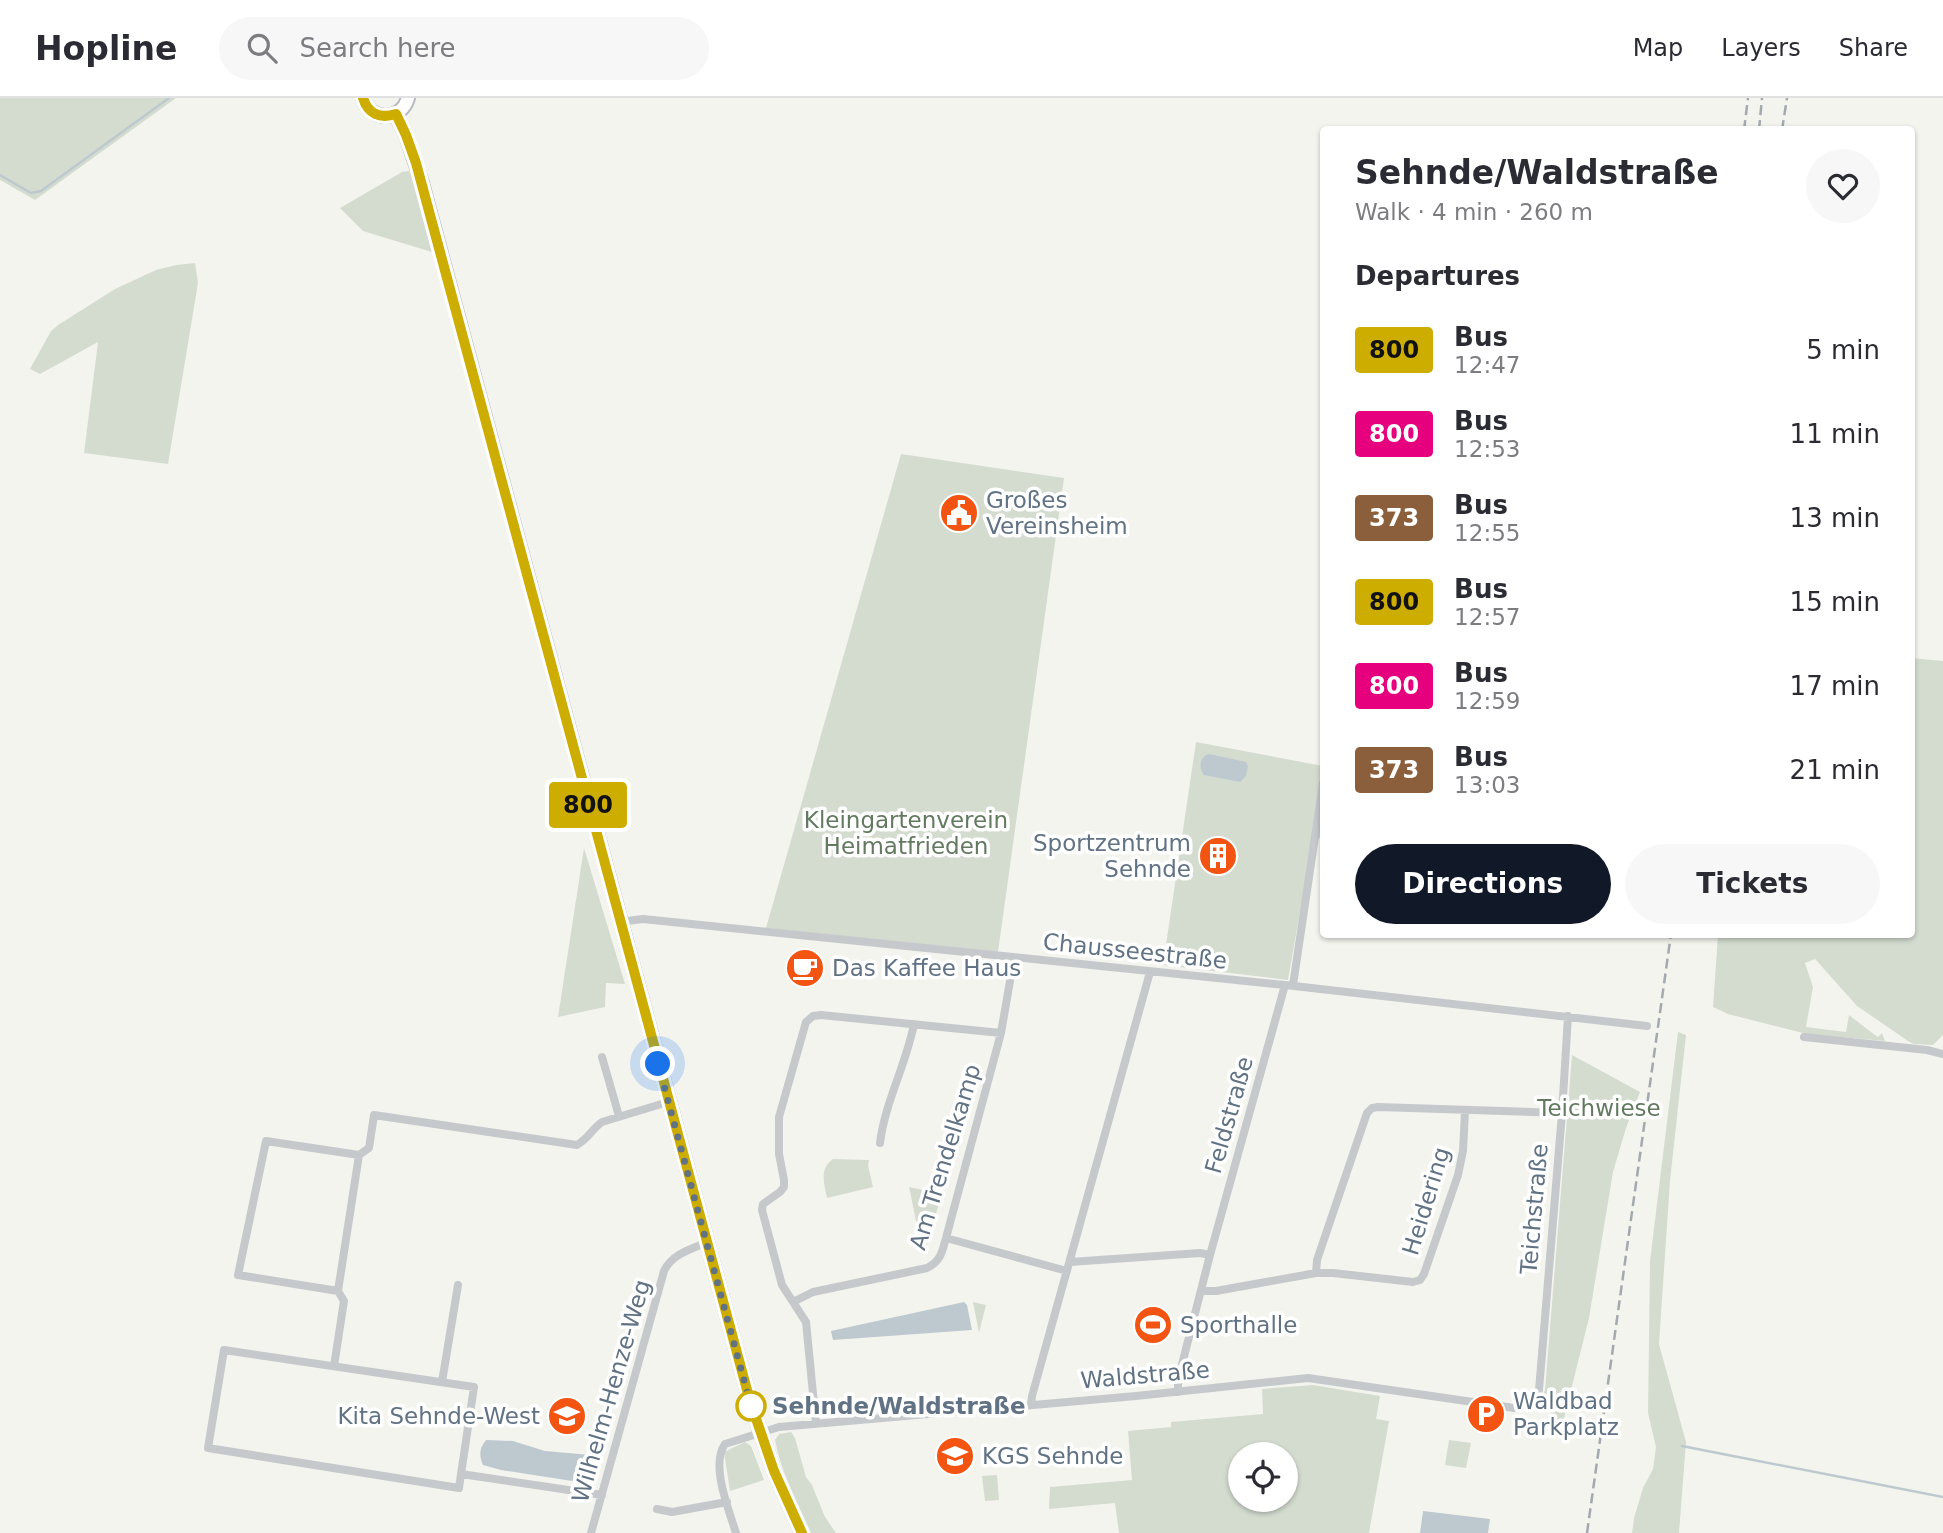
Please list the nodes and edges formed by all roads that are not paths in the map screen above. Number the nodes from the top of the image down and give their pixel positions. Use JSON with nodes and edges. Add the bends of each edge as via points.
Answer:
{"nodes":[{"id":1,"x":363,"y":98,"type":"edge"},
{"id":2,"x":408,"y":98,"type":"edge"},
{"id":3,"x":396,"y":114,"type":"junction"},
{"id":4,"x":1320,"y":801,"type":"edge"},
{"id":5,"x":620,"y":922,"type":"junction"},
{"id":6,"x":1014,"y":958,"type":"junction"},
{"id":7,"x":1150,"y":972,"type":"junction"},
{"id":8,"x":1289,"y":985,"type":"junction"},
{"id":9,"x":1568,"y":1016,"type":"junction"},
{"id":10,"x":914,"y":1024,"type":"junction"},
{"id":11,"x":1647,"y":1026,"type":"dead end"},
{"id":12,"x":1002,"y":1033,"type":"junction"},
{"id":13,"x":1804,"y":1037,"type":"dead end"},
{"id":14,"x":1943,"y":1051,"type":"edge"},
{"id":15,"x":603,"y":1057,"type":"dead end"},
{"id":16,"x":668,"y":1102,"type":"junction"},
{"id":17,"x":1465,"y":1111,"type":"junction"},
{"id":18,"x":1562,"y":1113,"type":"junction"},
{"id":19,"x":619,"y":1116,"type":"junction"},
{"id":20,"x":880,"y":1143,"type":"dead end"},
{"id":21,"x":359,"y":1155,"type":"junction"},
{"id":22,"x":946,"y":1238,"type":"junction"},
{"id":23,"x":708,"y":1242,"type":"junction"},
{"id":24,"x":1210,"y":1255,"type":"junction"},
{"id":25,"x":1068,"y":1267,"type":"junction"},
{"id":26,"x":1316,"y":1273,"type":"junction"},
{"id":27,"x":458,"y":1286,"type":"dead end"},
{"id":28,"x":338,"y":1291,"type":"junction"},
{"id":29,"x":1202,"y":1291,"type":"junction"},
{"id":30,"x":793,"y":1301,"type":"junction"},
{"id":31,"x":334,"y":1366,"type":"junction"},
{"id":32,"x":442,"y":1382,"type":"junction"},
{"id":33,"x":1178,"y":1392,"type":"junction"},
{"id":34,"x":1532,"y":1403,"type":"joint"},
{"id":35,"x":1031,"y":1405,"type":"junction"},
{"id":36,"x":816,"y":1424,"type":"junction"},
{"id":37,"x":760,"y":1433,"type":"junction"},
{"id":38,"x":461,"y":1474,"type":"junction"},
{"id":39,"x":602,"y":1495,"type":"junction"},
{"id":40,"x":727,"y":1502,"type":"junction"},
{"id":41,"x":657,"y":1509,"type":"dead end"},
{"id":42,"x":591,"y":1533,"type":"edge"},
{"id":43,"x":736,"y":1533,"type":"edge"},
{"id":44,"x":802,"y":1533,"type":"edge"}],
"edges":[{"from":1,"to":3,"type":"main road","via":[[374,114]]},
{"from":2,"to":3,"type":"main road"},
{"from":3,"to":5,"type":"main road","via":[[422,183]]},
{"from":4,"to":8,"type":"street","name":"Feldstraße"},
{"from":5,"to":6,"type":"street","name":"Chausseestraße","via":[[643,919]]},
{"from":5,"to":16,"type":"main road"},
{"from":6,"to":7,"type":"street","name":"Chausseestraße"},
{"from":6,"to":12,"type":"street","name":"Am Trendelkamp"},
{"from":7,"to":8,"type":"street","name":"Chausseestraße"},
{"from":7,"to":25,"type":"street"},
{"from":8,"to":9,"type":"street","name":"Chausseestraße"},
{"from":8,"to":24,"type":"street","name":"Feldstraße"},
{"from":9,"to":11,"type":"street","name":"Chausseestraße"},
{"from":9,"to":18,"type":"street","name":"Teichstraße"},
{"from":10,"to":12,"type":"street"},
{"from":10,"to":20,"type":"street"},
{"from":10,"to":30,"type":"street","via":[[821,1015],[806,1022],[779,1117],[784,1187],[762,1210],[782,1285]]},
{"from":12,"to":22,"type":"street","name":"Am Trendelkamp"},
{"from":13,"to":14,"type":"street"},
{"from":15,"to":19,"type":"street"},
{"from":16,"to":19,"type":"street"},
{"from":16,"to":23,"type":"main road"},
{"from":17,"to":18,"type":"street"},
{"from":17,"to":26,"type":"street","via":[[1378,1107],[1367,1113]]},
{"from":17,"to":26,"type":"street","name":"Heidering","via":[[1458,1175],[1420,1280]]},
{"from":18,"to":34,"type":"street","name":"Teichstraße","via":[[1539,1390]]},
{"from":19,"to":21,"type":"street","via":[[594,1127],[586,1141],[577,1145],[374,1115],[369,1148]]},
{"from":21,"to":28,"type":"street"},
{"from":21,"to":28,"type":"street","via":[[267,1141],[238,1275]]},
{"from":22,"to":25,"type":"street"},
{"from":22,"to":30,"type":"street","name":"Am Trendelkamp","via":[[936,1264],[927,1268],[813,1292]]},
{"from":23,"to":37,"type":"main road"},
{"from":23,"to":39,"type":"street","name":"Wilhelm-Henze-Weg","via":[[676,1256],[664,1271]]},
{"from":24,"to":25,"type":"street","via":[[1144,1257]]},
{"from":24,"to":29,"type":"street","name":"Feldstraße"},
{"from":25,"to":35,"type":"street"},
{"from":26,"to":29,"type":"street","name":"Heidering"},
{"from":27,"to":32,"type":"street"},
{"from":28,"to":31,"type":"street","via":[[344,1301]]},
{"from":29,"to":33,"type":"street","name":"Feldstraße"},
{"from":30,"to":36,"type":"street","via":[[806,1322]]},
{"from":31,"to":32,"type":"street"},
{"from":31,"to":38,"type":"street","via":[[224,1350],[208,1448],[459,1488]]},
{"from":32,"to":38,"type":"street","via":[[474,1387]]},
{"from":33,"to":34,"type":"street","name":"Waldstraße","via":[[1308,1378],[1514,1409]]},
{"from":33,"to":35,"type":"street","name":"Waldstraße"},
{"from":35,"to":36,"type":"street","name":"Waldstraße"},
{"from":36,"to":37,"type":"street","name":"Waldstraße"},
{"from":37,"to":40,"type":"street","name":"Waldstraße","via":[[725,1444],[720,1451]]},
{"from":37,"to":44,"type":"main road"},
{"from":38,"to":39,"type":"street"},
{"from":39,"to":42,"type":"street","name":"Wilhelm-Henze-Weg"},
{"from":40,"to":41,"type":"street","via":[[672,1512]]},
{"from":40,"to":43,"type":"street"}]}
